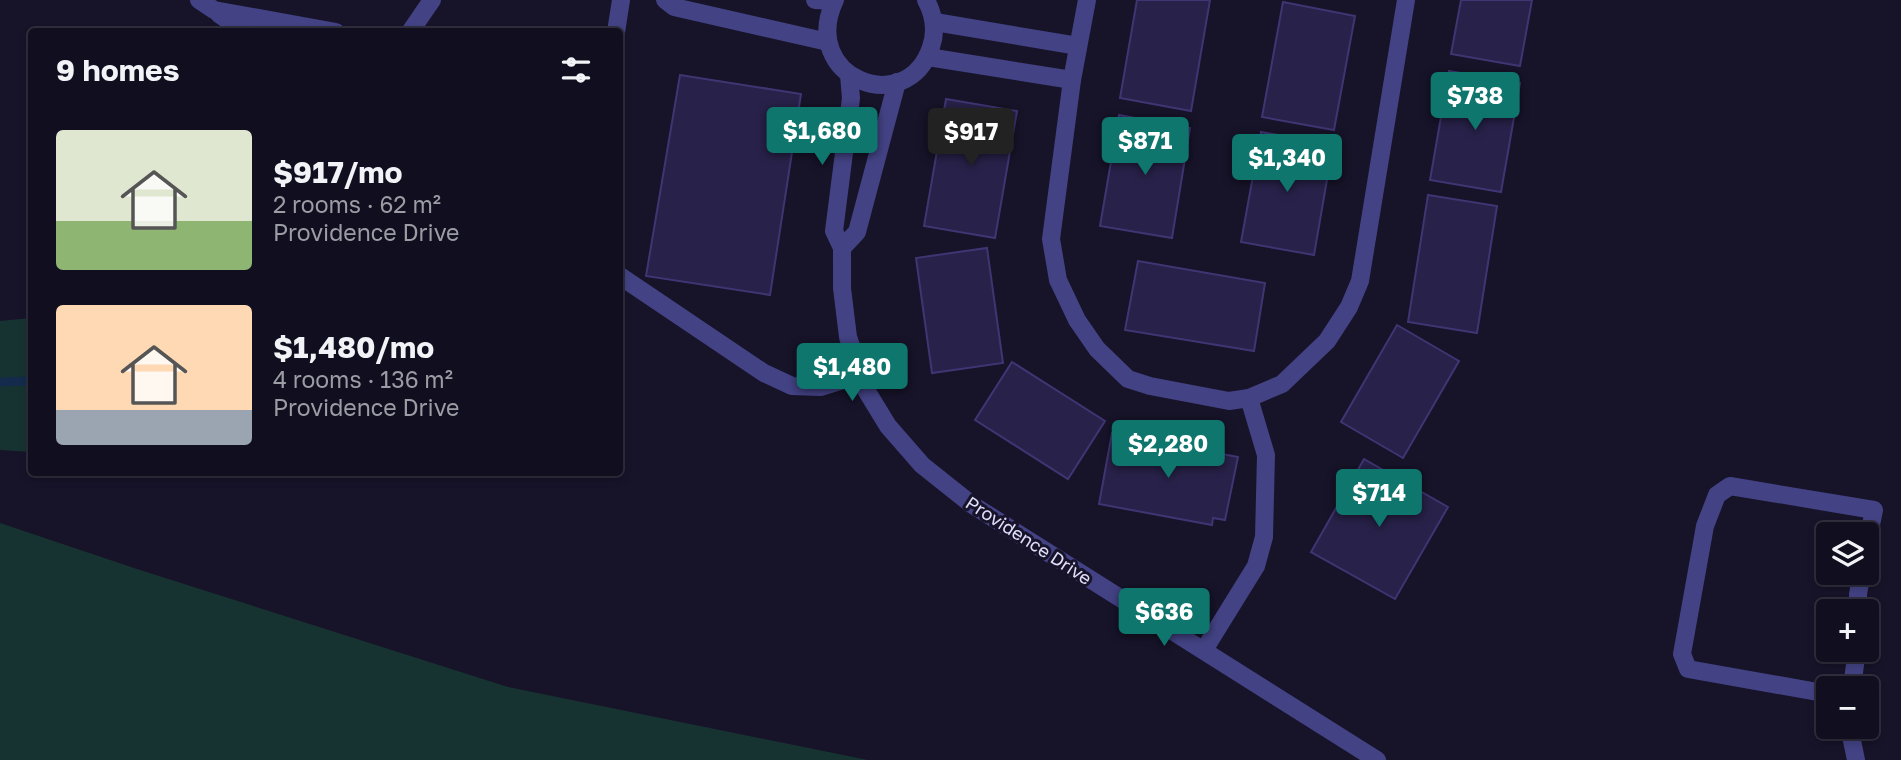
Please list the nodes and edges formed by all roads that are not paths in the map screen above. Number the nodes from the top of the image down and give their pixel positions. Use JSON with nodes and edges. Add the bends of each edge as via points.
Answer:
{"nodes":[{"id":1,"x":432,"y":0,"type":"edge"},
{"id":2,"x":621,"y":0,"type":"edge"},
{"id":3,"x":665,"y":0,"type":"edge"},
{"id":4,"x":816,"y":0,"type":"edge"},
{"id":5,"x":926,"y":0,"type":"edge"},
{"id":6,"x":1087,"y":0,"type":"edge"},
{"id":7,"x":1406,"y":0,"type":"edge"},
{"id":8,"x":835,"y":1,"type":"edge"},
{"id":9,"x":206,"y":5,"type":"edge"},
{"id":10,"x":934,"y":22,"type":"junction"},
{"id":11,"x":239,"y":28,"type":"edge"},
{"id":12,"x":316,"y":28,"type":"edge"},
{"id":13,"x":413,"y":28,"type":"edge"},
{"id":14,"x":617,"y":28,"type":"edge"},
{"id":15,"x":828,"y":42,"type":"junction"},
{"id":16,"x":1078,"y":47,"type":"junction"},
{"id":17,"x":928,"y":57,"type":"junction"},
{"id":18,"x":849,"y":75,"type":"junction"},
{"id":19,"x":1072,"y":80,"type":"junction"},
{"id":20,"x":897,"y":82,"type":"junction"},
{"id":21,"x":842,"y":248,"type":"junction"},
{"id":22,"x":623,"y":278,"type":"edge"},
{"id":23,"x":860,"y":375,"type":"junction"},
{"id":24,"x":1249,"y":398,"type":"junction"},
{"id":25,"x":1872,"y":522,"type":"edge"},
{"id":26,"x":1204,"y":650,"type":"junction"},
{"id":27,"x":1816,"y":692,"type":"edge"},
{"id":28,"x":1852,"y":739,"type":"edge"},
{"id":29,"x":1377,"y":760,"type":"edge"},
{"id":30,"x":1856,"y":760,"type":"edge"}],
"edges":[{"from":1,"to":13,"type":"street"},
{"from":2,"to":14,"type":"street"},
{"from":3,"to":15,"type":"street","via":[[674,8]]},
{"from":4,"to":8,"type":"street"},
{"from":5,"to":10,"type":"street"},
{"from":6,"to":16,"type":"street"},
{"from":7,"to":24,"type":"street","via":[[1360,281],[1327,341],[1282,384]]},
{"from":8,"to":15,"type":"street","via":[[827,22]]},
{"from":9,"to":11,"type":"street"},
{"from":9,"to":12,"type":"street"},
{"from":10,"to":16,"type":"street"},
{"from":10,"to":17,"type":"street"},
{"from":15,"to":18,"type":"street"},
{"from":16,"to":19,"type":"street"},
{"from":17,"to":19,"type":"street"},
{"from":17,"to":20,"type":"street"},
{"from":18,"to":20,"type":"street","via":[[882,85]]},
{"from":18,"to":21,"type":"street","name":"Providence Drive","via":[[834,231]]},
{"from":19,"to":24,"type":"street","via":[[1051,239],[1058,280],[1077,320],[1097,349],[1128,379],[1229,401]]},
{"from":20,"to":21,"type":"street","via":[[857,232]]},
{"from":21,"to":23,"type":"street","name":"Providence Drive","via":[[848,337]]},
{"from":22,"to":23,"type":"street","via":[[764,373],[792,386],[821,387]]},
{"from":23,"to":26,"type":"street","name":"Providence Drive","via":[[888,426],[922,465],[961,496]]},
{"from":24,"to":26,"type":"street","via":[[1266,456],[1264,537],[1256,566]]},
{"from":25,"to":27,"type":"street","via":[[1874,510],[1730,486],[1717,495],[1705,526],[1682,654],[1688,670]]},
{"from":26,"to":29,"type":"street","name":"Providence Drive"},
{"from":28,"to":30,"type":"street"}]}
